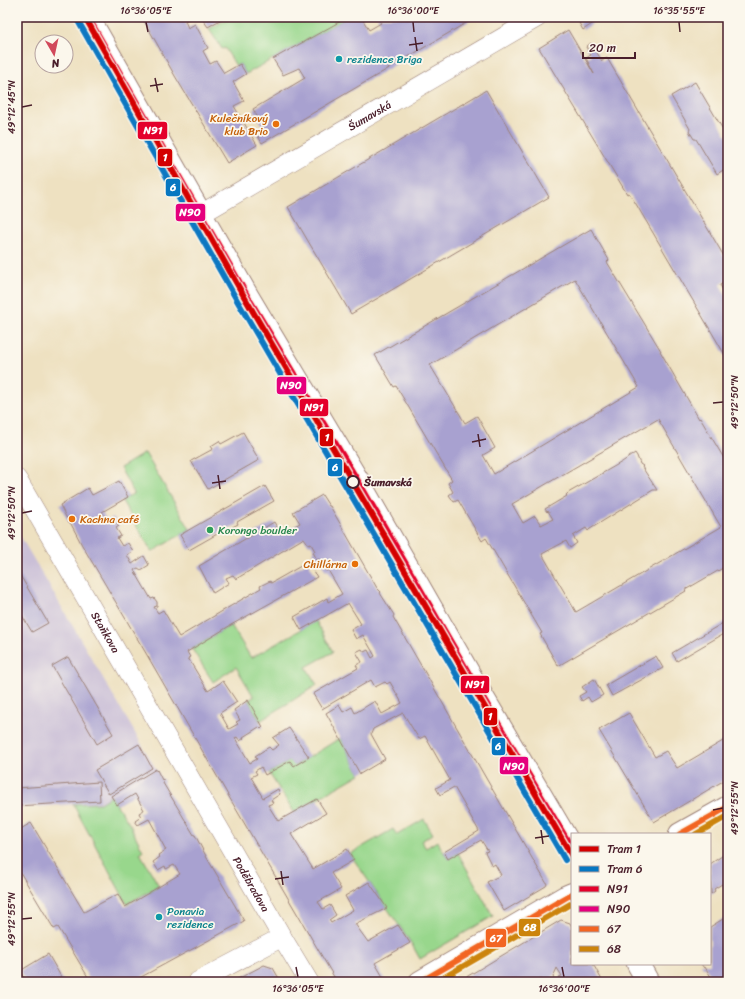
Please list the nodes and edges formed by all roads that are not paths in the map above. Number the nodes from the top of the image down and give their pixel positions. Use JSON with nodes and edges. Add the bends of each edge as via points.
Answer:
{"nodes":[{"id":1,"x":88,"y":17,"type":"edge"},
{"id":2,"x":530,"y":19,"type":"edge"},
{"id":3,"x":201,"y":214,"type":"junction"},
{"id":4,"x":17,"y":479,"type":"edge"},
{"id":5,"x":195,"y":786,"type":"joint"},
{"id":6,"x":728,"y":807,"type":"edge"},
{"id":7,"x":682,"y":833,"type":"edge"},
{"id":8,"x":571,"y":846,"type":"edge"},
{"id":9,"x":571,"y":894,"type":"edge"},
{"id":10,"x":282,"y":937,"type":"junction"},
{"id":11,"x":639,"y":965,"type":"edge"},
{"id":12,"x":197,"y":982,"type":"edge"},
{"id":13,"x":309,"y":982,"type":"edge"},
{"id":14,"x":420,"y":982,"type":"edge"},
{"id":15,"x":648,"y":982,"type":"edge"}],
"edges":[{"from":1,"to":3,"type":"street"},
{"from":2,"to":3,"type":"street","name":"Šumavská"},
{"from":3,"to":8,"type":"street"},
{"from":4,"to":5,"type":"street","name":"Staňkova"},
{"from":5,"to":10,"type":"street","name":"Poděbradova"},
{"from":6,"to":7,"type":"street"},
{"from":9,"to":14,"type":"street"},
{"from":10,"to":12,"type":"street"},
{"from":10,"to":13,"type":"street","name":"Poděbradova"},
{"from":11,"to":15,"type":"street"}]}
